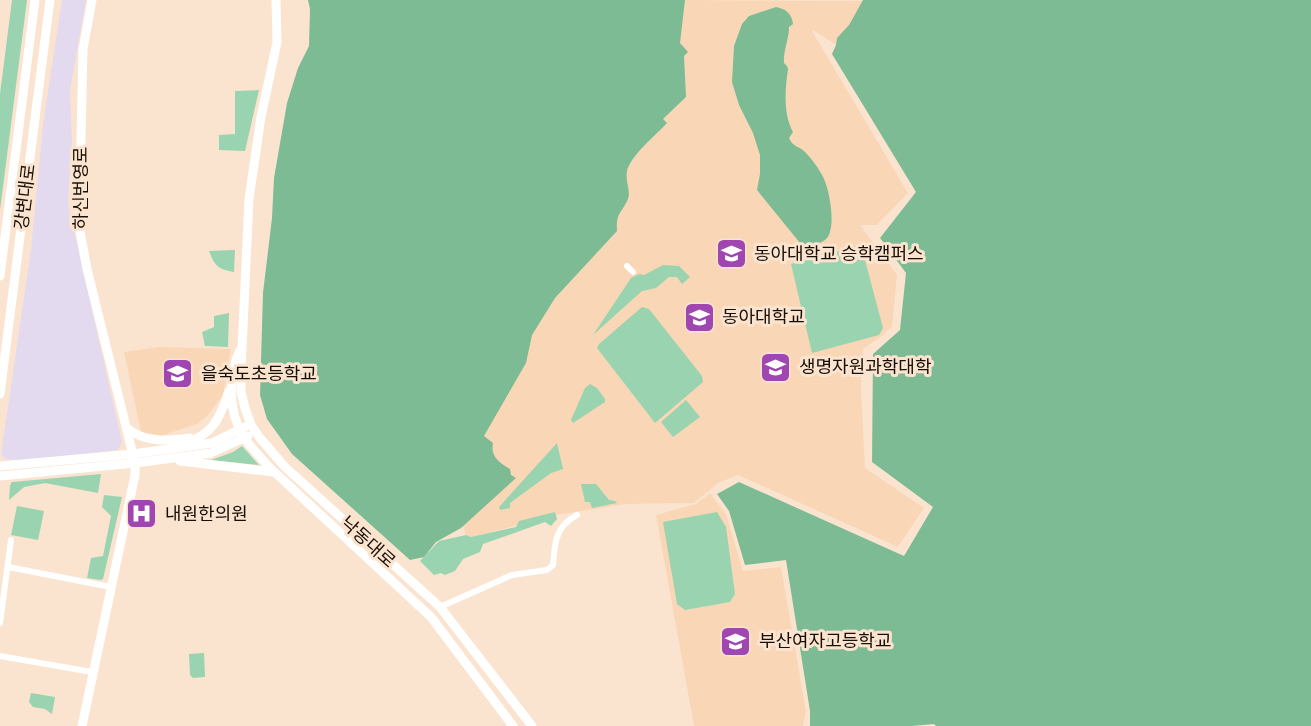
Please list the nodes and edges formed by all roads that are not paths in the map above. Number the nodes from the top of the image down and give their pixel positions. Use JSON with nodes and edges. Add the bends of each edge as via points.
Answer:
{"nodes":[{"id":1,"x":35,"y":0,"type":"edge"},
{"id":2,"x":50,"y":0,"type":"edge"},
{"id":3,"x":92,"y":0,"type":"edge"},
{"id":4,"x":276,"y":0,"type":"edge"},
{"id":5,"x":0,"y":276,"type":"edge"},
{"id":6,"x":243,"y":345,"type":"junction"},
{"id":7,"x":232,"y":383,"type":"junction"},
{"id":8,"x":0,"y":394,"type":"edge"},
{"id":9,"x":127,"y":428,"type":"junction"},
{"id":10,"x":253,"y":428,"type":"junction"},
{"id":11,"x":242,"y":434,"type":"junction"},
{"id":12,"x":202,"y":436,"type":"junction"},
{"id":13,"x":169,"y":454,"type":"junction"},
{"id":14,"x":134,"y":459,"type":"junction"},
{"id":15,"x":0,"y":466,"type":"edge"},
{"id":16,"x":275,"y":472,"type":"junction"},
{"id":17,"x":0,"y":476,"type":"edge"},
{"id":18,"x":577,"y":515,"type":"dead end"},
{"id":19,"x":12,"y":540,"type":"dead end"},
{"id":20,"x":8,"y":567,"type":"junction"},
{"id":21,"x":111,"y":587,"type":"junction"},
{"id":22,"x":440,"y":607,"type":"junction"},
{"id":23,"x":430,"y":617,"type":"junction"},
{"id":24,"x":0,"y":623,"type":"edge"},
{"id":25,"x":0,"y":656,"type":"edge"},
{"id":26,"x":92,"y":672,"type":"junction"},
{"id":27,"x":82,"y":726,"type":"edge"},
{"id":28,"x":513,"y":726,"type":"edge"},
{"id":29,"x":532,"y":726,"type":"edge"}],
"edges":[{"from":1,"to":5,"type":"street","name":"강변대로"},
{"from":2,"to":8,"type":"street","name":"강변대로"},
{"from":3,"to":9,"type":"street","name":"하신번영로","via":[[83,49],[79,226]]},
{"from":4,"to":6,"type":"street","name":"낙동대로","via":[[277,42],[248,199]]},
{"from":6,"to":7,"type":"street","name":"낙동대로"},
{"from":6,"to":10,"type":"street","name":"낙동대로","via":[[241,392]]},
{"from":7,"to":11,"type":"street","name":"낙동대로","via":[[232,405]]},
{"from":7,"to":12,"type":"street","via":[[217,422]]},
{"from":9,"to":12,"type":"street","via":[[134,435],[152,439]]},
{"from":9,"to":14,"type":"street","name":"하신번영로"},
{"from":10,"to":11,"type":"street"},
{"from":10,"to":22,"type":"street","name":"낙동대로","via":[[285,467]]},
{"from":11,"to":13,"type":"street","via":[[211,453]]},
{"from":11,"to":16,"type":"street","name":"낙동대로"},
{"from":12,"to":13,"type":"street"},
{"from":13,"to":14,"type":"street"},
{"from":13,"to":16,"type":"street","via":[[222,467]]},
{"from":14,"to":15,"type":"street"},
{"from":14,"to":17,"type":"street"},
{"from":14,"to":21,"type":"street","name":"하신번영로","via":[[134,486]]},
{"from":16,"to":23,"type":"street","name":"낙동대로"},
{"from":18,"to":22,"type":"street","via":[[558,533],[551,568],[512,575]]},
{"from":19,"to":20,"type":"street"},
{"from":20,"to":21,"type":"street"},
{"from":20,"to":24,"type":"street"},
{"from":21,"to":26,"type":"street","name":"하신번영로"},
{"from":22,"to":23,"type":"street"},
{"from":22,"to":29,"type":"street","name":"낙동대로"},
{"from":23,"to":28,"type":"street","name":"낙동대로"},
{"from":25,"to":26,"type":"street"},
{"from":26,"to":27,"type":"street","name":"하신번영로"}]}
